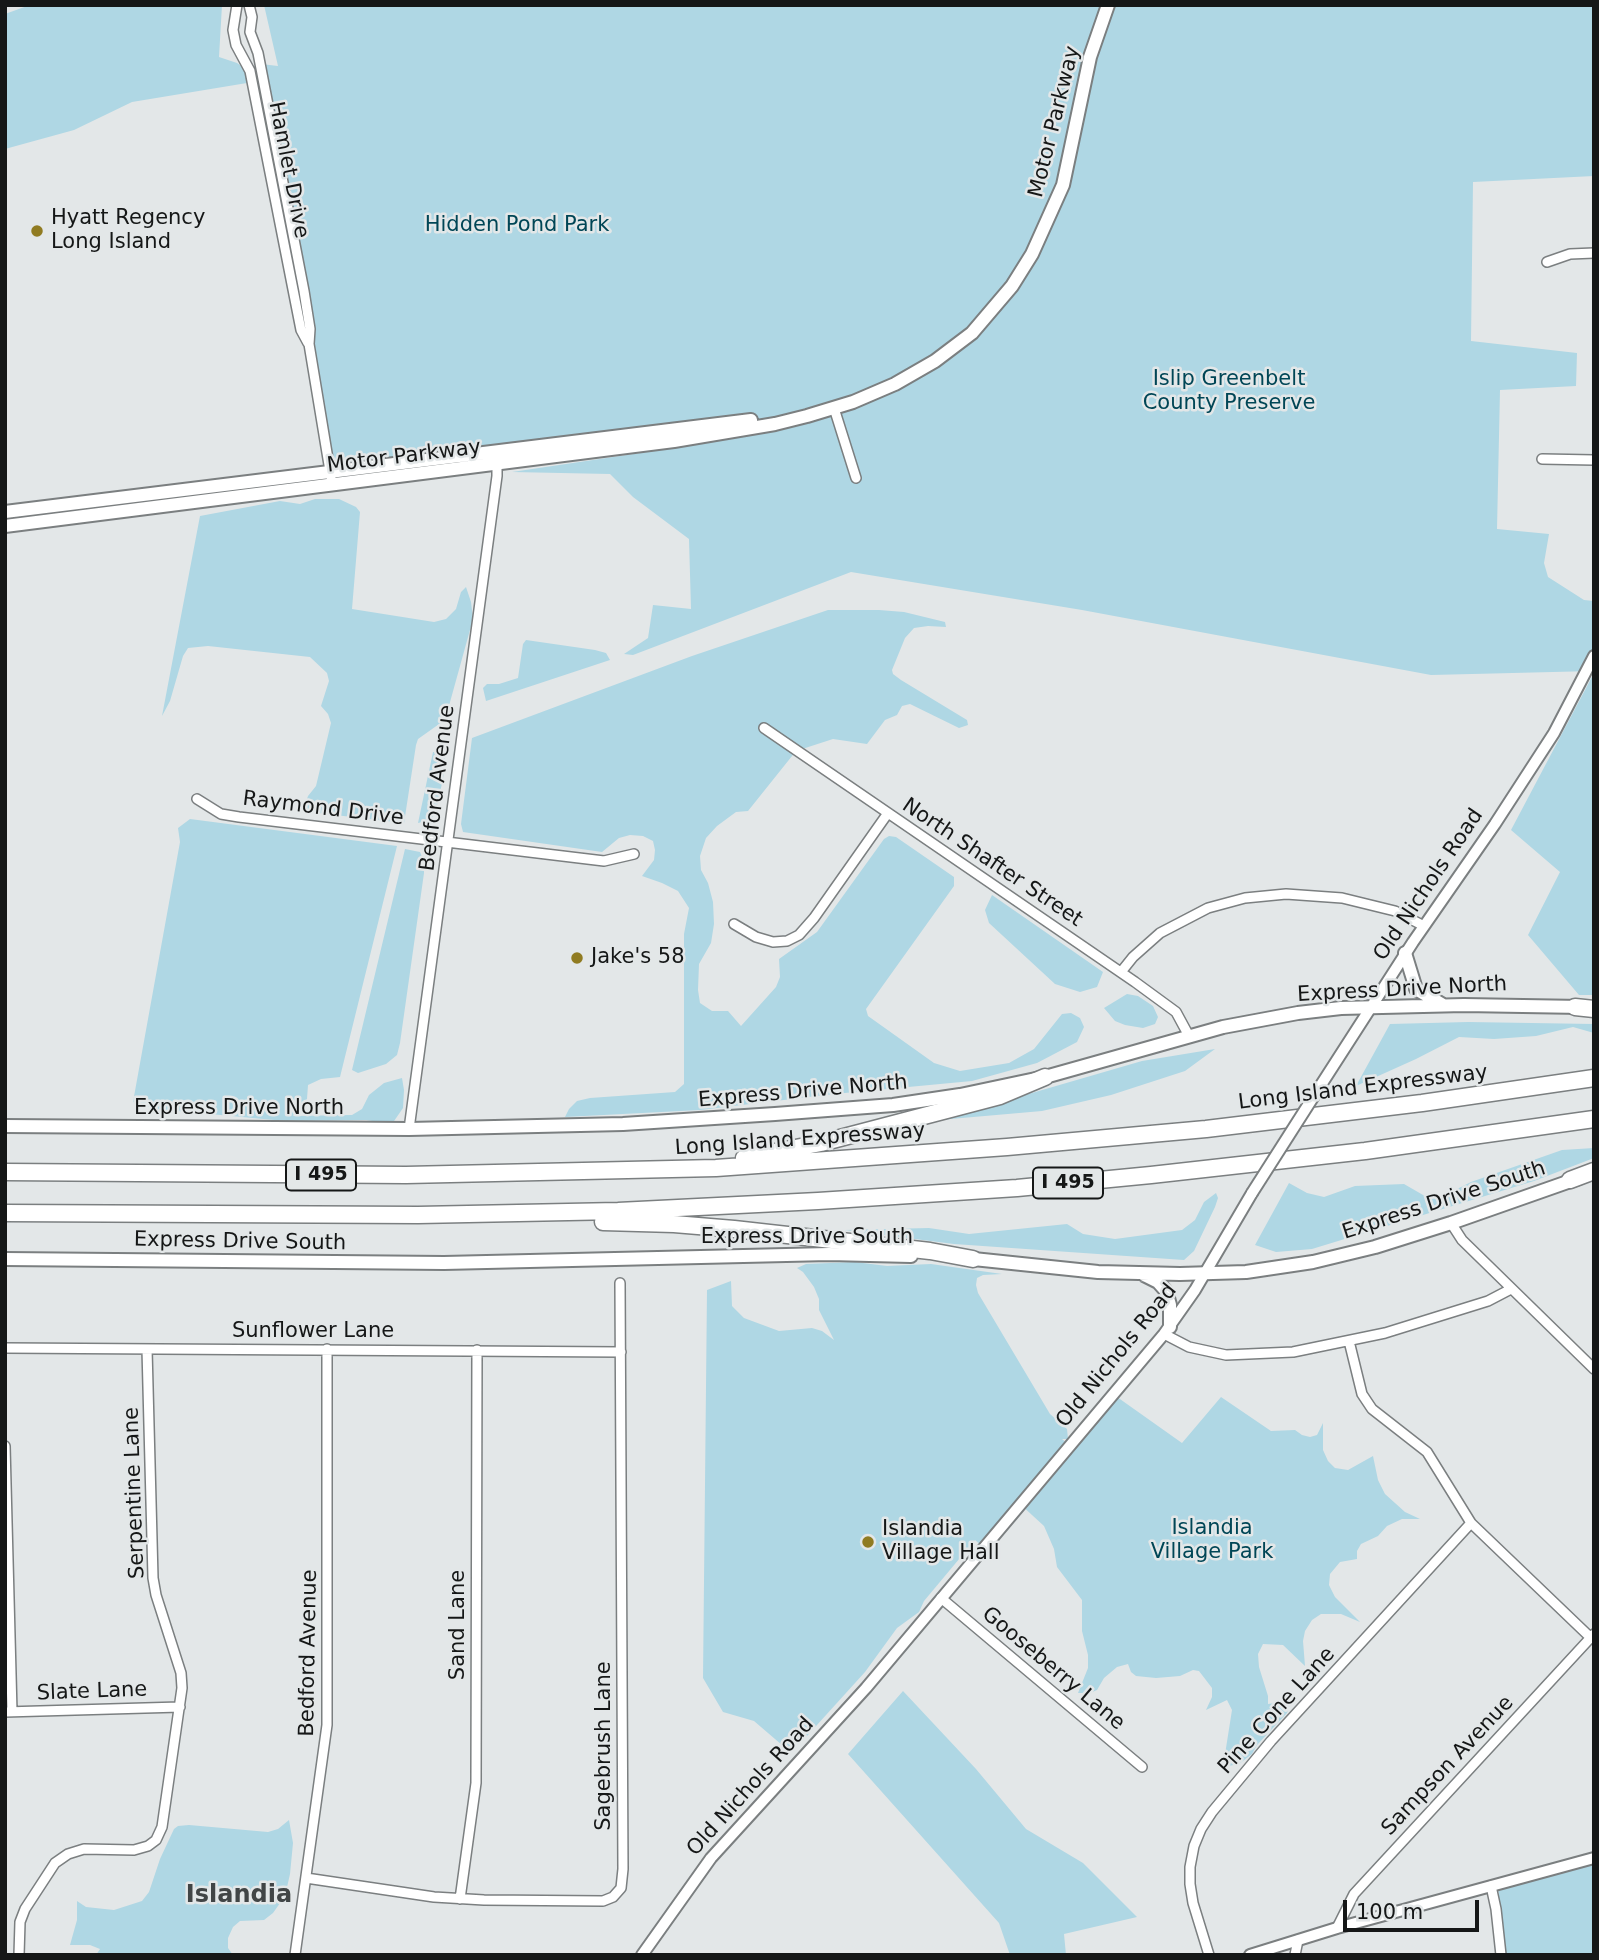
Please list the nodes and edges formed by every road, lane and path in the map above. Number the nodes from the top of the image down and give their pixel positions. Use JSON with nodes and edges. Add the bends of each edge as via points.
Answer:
{"nodes":[{"id":1,"x":236,"y":5,"type":"edge"},
{"id":2,"x":249,"y":5,"type":"edge"},
{"id":3,"x":1108,"y":5,"type":"edge"},
{"id":4,"x":235,"y":17,"type":"junction"},
{"id":5,"x":252,"y":17,"type":"junction"},
{"id":6,"x":258,"y":53,"type":"junction"},
{"id":7,"x":242,"y":56,"type":"junction"},
{"id":8,"x":1594,"y":253,"type":"edge"},
{"id":9,"x":1547,"y":262,"type":"dead end"},
{"id":10,"x":309,"y":344,"type":"junction"},
{"id":11,"x":834,"y":408,"type":"junction"},
{"id":12,"x":807,"y":416,"type":"junction"},
{"id":13,"x":497,"y":451,"type":"junction"},
{"id":14,"x":1542,"y":458,"type":"dead end"},
{"id":15,"x":1594,"y":460,"type":"edge"},
{"id":16,"x":498,"y":465,"type":"junction"},
{"id":17,"x":331,"y":472,"type":"junction"},
{"id":18,"x":856,"y":478,"type":"dead end"},
{"id":19,"x":332,"y":486,"type":"junction"},
{"id":20,"x":5,"y":512,"type":"edge"},
{"id":21,"x":5,"y":526,"type":"edge"},
{"id":22,"x":1594,"y":656,"type":"edge"},
{"id":23,"x":764,"y":728,"type":"dead end"},
{"id":24,"x":197,"y":799,"type":"dead end"},
{"id":25,"x":888,"y":813,"type":"junction"},
{"id":26,"x":449,"y":842,"type":"junction"},
{"id":27,"x":634,"y":854,"type":"dead end"},
{"id":28,"x":734,"y":924,"type":"dead end"},
{"id":29,"x":1424,"y":926,"type":"junction"},
{"id":30,"x":1405,"y":953,"type":"junction"},
{"id":31,"x":1121,"y":972,"type":"junction"},
{"id":32,"x":1443,"y":1005,"type":"junction"},
{"id":33,"x":1371,"y":1007,"type":"junction"},
{"id":34,"x":1575,"y":1007,"type":"joint"},
{"id":35,"x":1594,"y":1008,"type":"edge"},
{"id":36,"x":1189,"y":1036,"type":"junction"},
{"id":37,"x":1045,"y":1077,"type":"junction"},
{"id":38,"x":1594,"y":1078,"type":"edge"},
{"id":39,"x":1594,"y":1119,"type":"edge"},
{"id":40,"x":5,"y":1126,"type":"edge"},
{"id":41,"x":409,"y":1129,"type":"junction"},
{"id":42,"x":716,"y":1168,"type":"junction"},
{"id":43,"x":5,"y":1172,"type":"edge"},
{"id":44,"x":1594,"y":1173,"type":"edge"},
{"id":45,"x":1570,"y":1180,"type":"joint"},
{"id":46,"x":5,"y":1213,"type":"edge"},
{"id":47,"x":539,"y":1213,"type":"junction"},
{"id":48,"x":1451,"y":1223,"type":"junction"},
{"id":49,"x":5,"y":1259,"type":"edge"},
{"id":50,"x":973,"y":1259,"type":"junction"},
{"id":51,"x":1141,"y":1273,"type":"junction"},
{"id":52,"x":1205,"y":1274,"type":"junction"},
{"id":53,"x":620,"y":1283,"type":"dead end"},
{"id":54,"x":1511,"y":1289,"type":"junction"},
{"id":55,"x":1167,"y":1331,"type":"junction"},
{"id":56,"x":1349,"y":1341,"type":"junction"},
{"id":57,"x":5,"y":1348,"type":"edge"},
{"id":58,"x":147,"y":1349,"type":"junction"},
{"id":59,"x":327,"y":1349,"type":"junction"},
{"id":60,"x":477,"y":1350,"type":"junction"},
{"id":61,"x":621,"y":1352,"type":"junction"},
{"id":62,"x":1594,"y":1369,"type":"edge"},
{"id":63,"x":5,"y":1446,"type":"edge"},
{"id":64,"x":1471,"y":1523,"type":"junction"},
{"id":65,"x":941,"y":1598,"type":"junction"},
{"id":66,"x":1592,"y":1636,"type":"edge"},
{"id":67,"x":180,"y":1707,"type":"junction"},
{"id":68,"x":9,"y":1712,"type":"edge"},
{"id":69,"x":1142,"y":1766,"type":"dead end"},
{"id":70,"x":1594,"y":1858,"type":"edge"},
{"id":71,"x":306,"y":1878,"type":"junction"},
{"id":72,"x":1491,"y":1886,"type":"junction"},
{"id":73,"x":460,"y":1899,"type":"junction"},
{"id":74,"x":1337,"y":1928,"type":"junction"},
{"id":75,"x":1298,"y":1940,"type":"junction"},
{"id":76,"x":19,"y":1955,"type":"edge"},
{"id":77,"x":295,"y":1955,"type":"edge"},
{"id":78,"x":642,"y":1955,"type":"edge"},
{"id":79,"x":1209,"y":1955,"type":"edge"},
{"id":80,"x":1250,"y":1955,"type":"edge"},
{"id":81,"x":1295,"y":1955,"type":"edge"},
{"id":82,"x":1501,"y":1955,"type":"edge"}],
"edges":[{"from":1,"to":4,"type":"street","name":"Hamlet Drive"},
{"from":2,"to":5,"type":"street","name":"Hamlet Drive"},
{"from":3,"to":11,"type":"main road","name":"Motor Parkway","via":[[1090,57],[1063,185],[1042,235],[1012,286],[972,333],[935,361],[895,384]]},
{"from":4,"to":5,"type":"street"},
{"from":4,"to":7,"type":"street","name":"Hamlet Drive","via":[[233,30]]},
{"from":5,"to":6,"type":"street","name":"Hamlet Drive","via":[[250,33]]},
{"from":6,"to":7,"type":"street"},
{"from":6,"to":10,"type":"street","name":"Hamlet Drive","via":[[304,291]]},
{"from":7,"to":10,"type":"street","name":"Hamlet Drive","via":[[250,71],[301,330]]},
{"from":8,"to":9,"type":"street","via":[[1570,254]]},
{"from":10,"to":17,"type":"street","name":"Hamlet Drive"},
{"from":11,"to":12,"type":"main road","name":"Motor Parkway"},
{"from":11,"to":18,"type":"street"},
{"from":12,"to":13,"type":"main road","name":"Motor Parkway"},
{"from":12,"to":16,"type":"main road","name":"Motor Parkway","via":[[674,441]]},
{"from":13,"to":16,"type":"street","name":"Bedford Avenue"},
{"from":13,"to":17,"type":"main road","name":"Motor Parkway"},
{"from":14,"to":15,"type":"street"},
{"from":16,"to":19,"type":"main road","name":"Motor Parkway"},
{"from":16,"to":26,"type":"street","name":"Bedford Avenue"},
{"from":17,"to":19,"type":"street","name":"Hamlet Drive"},
{"from":17,"to":20,"type":"main road","name":"Motor Parkway"},
{"from":19,"to":21,"type":"main road","name":"Motor Parkway"},
{"from":22,"to":29,"type":"street","name":"Old Nichols Road","via":[[1554,733]]},
{"from":23,"to":25,"type":"street","name":"North Shafter Street"},
{"from":24,"to":26,"type":"street","name":"Raymond Drive","via":[[221,814]]},
{"from":25,"to":28,"type":"street","via":[[799,935],[773,943]]},
{"from":25,"to":31,"type":"street","name":"North Shafter Street"},
{"from":26,"to":27,"type":"street","name":"Raymond Drive","via":[[604,861]]},
{"from":26,"to":41,"type":"street","name":"Bedford Avenue"},
{"from":29,"to":30,"type":"street","name":"Old Nichols Road"},
{"from":29,"to":31,"type":"street","via":[[1395,911],[1342,898],[1286,894],[1245,898],[1208,908],[1160,933]]},
{"from":30,"to":32,"type":"main road","via":[[1414,986]]},
{"from":30,"to":33,"type":"street","name":"Old Nichols Road"},
{"from":31,"to":36,"type":"street","name":"North Shafter Street","via":[[1176,1012]]},
{"from":32,"to":33,"type":"main road","name":"Express Drive North"},
{"from":32,"to":34,"type":"main road","name":"Express Drive North"},
{"from":33,"to":36,"type":"main road","name":"Express Drive North","via":[[1298,1013]]},
{"from":33,"to":52,"type":"street","name":"Old Nichols Road","bridge":true},
{"from":34,"to":35,"type":"highway"},
{"from":36,"to":37,"type":"main road","name":"Express Drive North"},
{"from":37,"to":41,"type":"main road","name":"Express Drive North","via":[[927,1101],[859,1108],[636,1123]]},
{"from":37,"to":42,"type":"highway","via":[[1000,1096]]},
{"from":38,"to":42,"type":"highway","name":"Long Island Expressway","number":"I 495","via":[[1193,1130]]},
{"from":39,"to":47,"type":"highway","number":"I 495","via":[[1353,1153],[1017,1188]]},
{"from":40,"to":41,"type":"main road","name":"Express Drive North"},
{"from":42,"to":43,"type":"highway","name":"Long Island Expressway","number":"I 495","via":[[406,1175]]},
{"from":44,"to":45,"type":"highway"},
{"from":45,"to":48,"type":"main road","name":"Express Drive South"},
{"from":46,"to":47,"type":"highway","number":"I 495"},
{"from":47,"to":50,"type":"highway","via":[[576,1222],[734,1229]]},
{"from":48,"to":52,"type":"main road","name":"Express Drive South","via":[[1332,1258]]},
{"from":48,"to":54,"type":"street"},
{"from":49,"to":50,"type":"main road","name":"Express Drive South","via":[[481,1263],[830,1254]]},
{"from":50,"to":51,"type":"main road","name":"Express Drive South"},
{"from":51,"to":52,"type":"main road","name":"Express Drive South"},
{"from":51,"to":55,"type":"main road","via":[[1166,1291],[1170,1306]]},
{"from":52,"to":55,"type":"street","name":"Old Nichols Road"},
{"from":53,"to":61,"type":"street","name":"Sagebrush Lane"},
{"from":54,"to":56,"type":"street","via":[[1488,1301]]},
{"from":54,"to":62,"type":"street"},
{"from":55,"to":56,"type":"street","via":[[1202,1351],[1226,1355],[1271,1354]]},
{"from":55,"to":65,"type":"street","name":"Old Nichols Road"},
{"from":56,"to":64,"type":"street","via":[[1367,1402],[1427,1452]]},
{"from":57,"to":58,"type":"street","name":"Sunflower Lane"},
{"from":58,"to":59,"type":"street","name":"Sunflower Lane"},
{"from":58,"to":67,"type":"street","name":"Serpentine Lane","via":[[153,1578],[181,1673]]},
{"from":59,"to":60,"type":"street","name":"Sunflower Lane"},
{"from":59,"to":71,"type":"street","name":"Bedford Avenue","via":[[327,1725]]},
{"from":60,"to":61,"type":"street","name":"Sunflower Lane"},
{"from":60,"to":73,"type":"street","name":"Sand Lane","via":[[476,1783]]},
{"from":61,"to":73,"type":"street","name":"Sagebrush Lane","via":[[621,1888],[603,1901]]},
{"from":63,"to":68,"type":"street"},
{"from":64,"to":66,"type":"street"},
{"from":64,"to":79,"type":"street","name":"Pine Cone Lane","via":[[1271,1741],[1201,1829],[1194,1846],[1190,1884]]},
{"from":65,"to":69,"type":"street","name":"Gooseberry Lane"},
{"from":65,"to":78,"type":"street","name":"Old Nichols Road","via":[[853,1703],[711,1858]]},
{"from":66,"to":74,"type":"street","name":"Sampson Avenue","via":[[1354,1894]]},
{"from":67,"to":68,"type":"street","name":"Slate Lane"},
{"from":67,"to":76,"type":"street","name":"Serpentine Lane","via":[[162,1827],[156,1840],[134,1850],[84,1849],[55,1863],[25,1909]]},
{"from":70,"to":72,"type":"street"},
{"from":71,"to":73,"type":"street","name":"Sagebrush Lane"},
{"from":71,"to":77,"type":"street","name":"Bedford Avenue"},
{"from":72,"to":74,"type":"street"},
{"from":72,"to":82,"type":"street"},
{"from":74,"to":75,"type":"street"},
{"from":75,"to":80,"type":"street"},
{"from":75,"to":81,"type":"street"}]}
